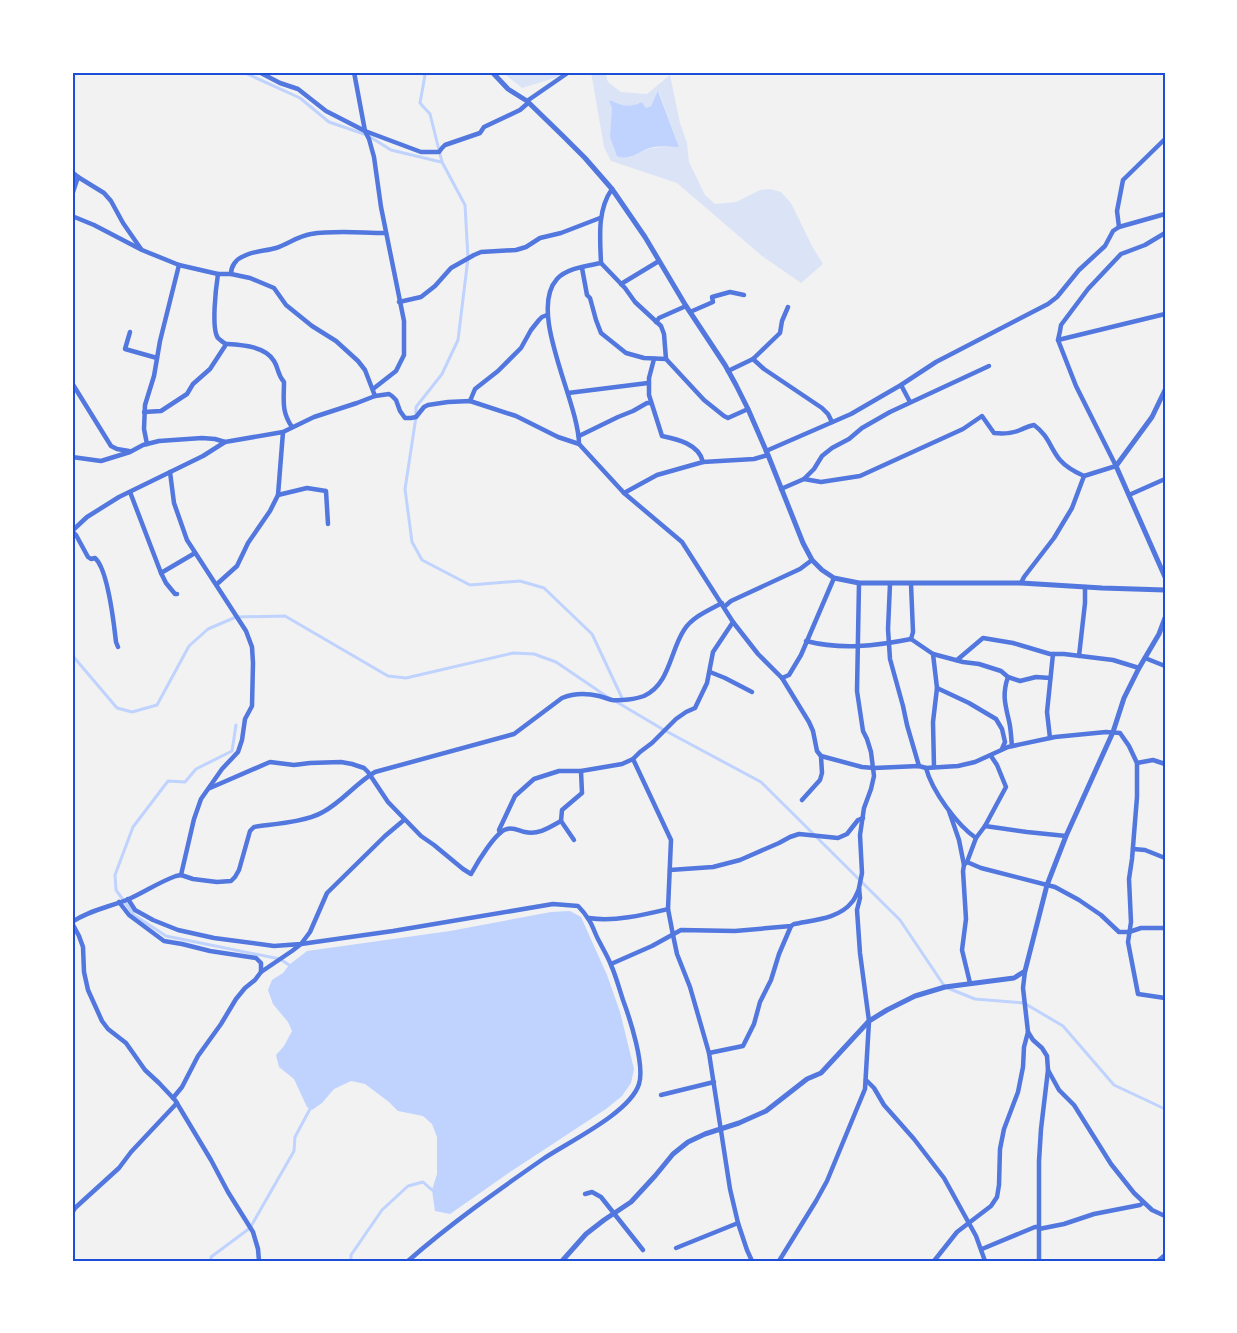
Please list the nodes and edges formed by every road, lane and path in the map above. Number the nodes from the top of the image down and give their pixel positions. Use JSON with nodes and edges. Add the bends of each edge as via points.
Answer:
{"nodes":[{"id":1,"x":259,"y":72,"type":"edge"},
{"id":2,"x":354,"y":72,"type":"edge"},
{"id":3,"x":492,"y":72,"type":"edge"},
{"id":4,"x":569,"y":72,"type":"edge"},
{"id":5,"x":527,"y":102,"type":"junction"},
{"id":6,"x":365,"y":131,"type":"junction"},
{"id":7,"x":1165,"y":139,"type":"edge"},
{"id":8,"x":72,"y":172,"type":"edge"},
{"id":9,"x":78,"y":177,"type":"junction"},
{"id":10,"x":612,"y":189,"type":"junction"},
{"id":11,"x":72,"y":195,"type":"edge"},
{"id":12,"x":1165,"y":214,"type":"edge"},
{"id":13,"x":72,"y":216,"type":"edge"},
{"id":14,"x":600,"y":218,"type":"junction"},
{"id":15,"x":1119,"y":227,"type":"junction"},
{"id":16,"x":386,"y":233,"type":"junction"},
{"id":17,"x":1165,"y":233,"type":"edge"},
{"id":18,"x":142,"y":250,"type":"junction"},
{"id":19,"x":659,"y":261,"type":"junction"},
{"id":20,"x":601,"y":263,"type":"junction"},
{"id":21,"x":179,"y":265,"type":"junction"},
{"id":22,"x":582,"y":268,"type":"junction"},
{"id":23,"x":218,"y":274,"type":"junction"},
{"id":24,"x":231,"y":274,"type":"junction"},
{"id":25,"x":621,"y":285,"type":"junction"},
{"id":26,"x":744,"y":295,"type":"dead end"},
{"id":27,"x":399,"y":302,"type":"junction"},
{"id":28,"x":788,"y":307,"type":"dead end"},
{"id":29,"x":688,"y":309,"type":"junction"},
{"id":30,"x":1165,"y":314,"type":"edge"},
{"id":31,"x":547,"y":315,"type":"junction"},
{"id":32,"x":656,"y":322,"type":"junction"},
{"id":33,"x":130,"y":332,"type":"dead end"},
{"id":34,"x":1058,"y":340,"type":"junction"},
{"id":35,"x":226,"y":344,"type":"junction"},
{"id":36,"x":157,"y":358,"type":"junction"},
{"id":37,"x":654,"y":359,"type":"junction"},
{"id":38,"x":666,"y":359,"type":"junction"},
{"id":39,"x":753,"y":359,"type":"junction"},
{"id":40,"x":989,"y":366,"type":"dead end"},
{"id":41,"x":728,"y":371,"type":"junction"},
{"id":42,"x":72,"y":383,"type":"edge"},
{"id":43,"x":648,"y":383,"type":"junction"},
{"id":44,"x":901,"y":385,"type":"junction"},
{"id":45,"x":373,"y":389,"type":"junction"},
{"id":46,"x":1165,"y":390,"type":"edge"},
{"id":47,"x":568,"y":393,"type":"junction"},
{"id":48,"x":375,"y":396,"type":"junction"},
{"id":49,"x":1164,"y":397,"type":"edge"},
{"id":50,"x":470,"y":401,"type":"junction"},
{"id":51,"x":910,"y":402,"type":"junction"},
{"id":52,"x":651,"y":403,"type":"junction"},
{"id":53,"x":748,"y":410,"type":"junction"},
{"id":54,"x":144,"y":412,"type":"junction"},
{"id":55,"x":832,"y":422,"type":"junction"},
{"id":56,"x":292,"y":427,"type":"junction"},
{"id":57,"x":284,"y":432,"type":"junction"},
{"id":58,"x":579,"y":436,"type":"junction"},
{"id":59,"x":225,"y":442,"type":"junction"},
{"id":60,"x":147,"y":444,"type":"junction"},
{"id":61,"x":579,"y":444,"type":"junction"},
{"id":62,"x":130,"y":452,"type":"junction"},
{"id":63,"x":767,"y":453,"type":"junction"},
{"id":64,"x":72,"y":457,"type":"edge"},
{"id":65,"x":703,"y":462,"type":"junction"},
{"id":66,"x":1116,"y":466,"type":"junction"},
{"id":67,"x":170,"y":472,"type":"junction"},
{"id":68,"x":1084,"y":476,"type":"junction"},
{"id":69,"x":804,"y":479,"type":"junction"},
{"id":70,"x":1165,"y":479,"type":"edge"},
{"id":71,"x":781,"y":489,"type":"junction"},
{"id":72,"x":130,"y":492,"type":"junction"},
{"id":73,"x":624,"y":493,"type":"junction"},
{"id":74,"x":279,"y":495,"type":"junction"},
{"id":75,"x":1129,"y":495,"type":"junction"},
{"id":76,"x":328,"y":524,"type":"dead end"},
{"id":77,"x":195,"y":553,"type":"junction"},
{"id":78,"x":812,"y":560,"type":"junction"},
{"id":79,"x":161,"y":573,"type":"junction"},
{"id":80,"x":1165,"y":577,"type":"edge"},
{"id":81,"x":834,"y":579,"type":"junction"},
{"id":82,"x":859,"y":583,"type":"junction"},
{"id":83,"x":1021,"y":583,"type":"junction"},
{"id":84,"x":217,"y":584,"type":"junction"},
{"id":85,"x":890,"y":584,"type":"junction"},
{"id":86,"x":911,"y":584,"type":"junction"},
{"id":87,"x":1085,"y":587,"type":"junction"},
{"id":88,"x":1165,"y":590,"type":"edge"},
{"id":89,"x":177,"y":594,"type":"dead end"},
{"id":90,"x":723,"y":605,"type":"junction"},
{"id":91,"x":1165,"y":618,"type":"edge"},
{"id":92,"x":734,"y":622,"type":"junction"},
{"id":93,"x":911,"y":639,"type":"junction"},
{"id":94,"x":806,"y":641,"type":"junction"},
{"id":95,"x":889,"y":644,"type":"junction"},
{"id":96,"x":858,"y":646,"type":"junction"},
{"id":97,"x":118,"y":647,"type":"dead end"},
{"id":98,"x":933,"y":654,"type":"junction"},
{"id":99,"x":1053,"y":654,"type":"junction"},
{"id":100,"x":1079,"y":656,"type":"junction"},
{"id":101,"x":1145,"y":658,"type":"junction"},
{"id":102,"x":957,"y":660,"type":"junction"},
{"id":103,"x":1165,"y":666,"type":"edge"},
{"id":104,"x":1139,"y":668,"type":"junction"},
{"id":105,"x":710,"y":672,"type":"junction"},
{"id":106,"x":1008,"y":677,"type":"junction"},
{"id":107,"x":782,"y":678,"type":"junction"},
{"id":108,"x":1050,"y":678,"type":"junction"},
{"id":109,"x":937,"y":688,"type":"junction"},
{"id":110,"x":752,"y":692,"type":"dead end"},
{"id":111,"x":1113,"y":732,"type":"junction"},
{"id":112,"x":1050,"y":738,"type":"junction"},
{"id":113,"x":1012,"y":746,"type":"junction"},
{"id":114,"x":1002,"y":750,"type":"junction"},
{"id":115,"x":821,"y":756,"type":"junction"},
{"id":116,"x":991,"y":756,"type":"junction"},
{"id":117,"x":633,"y":759,"type":"junction"},
{"id":118,"x":1137,"y":764,"type":"junction"},
{"id":119,"x":1165,"y":764,"type":"edge"},
{"id":120,"x":920,"y":766,"type":"junction"},
{"id":121,"x":934,"y":767,"type":"junction"},
{"id":122,"x":874,"y":768,"type":"junction"},
{"id":123,"x":926,"y":768,"type":"junction"},
{"id":124,"x":581,"y":771,"type":"junction"},
{"id":125,"x":370,"y":776,"type":"junction"},
{"id":126,"x":208,"y":789,"type":"junction"},
{"id":127,"x":802,"y":800,"type":"dead end"},
{"id":128,"x":948,"y":808,"type":"junction"},
{"id":129,"x":863,"y":818,"type":"junction"},
{"id":130,"x":404,"y":820,"type":"junction"},
{"id":131,"x":561,"y":821,"type":"junction"},
{"id":132,"x":985,"y":826,"type":"junction"},
{"id":133,"x":500,"y":833,"type":"junction"},
{"id":134,"x":1066,"y":836,"type":"junction"},
{"id":135,"x":976,"y":838,"type":"junction"},
{"id":136,"x":574,"y":840,"type":"dead end"},
{"id":137,"x":1133,"y":849,"type":"junction"},
{"id":138,"x":1165,"y":858,"type":"edge"},
{"id":139,"x":966,"y":864,"type":"junction"},
{"id":140,"x":670,"y":870,"type":"junction"},
{"id":141,"x":181,"y":875,"type":"junction"},
{"id":142,"x":1047,"y":885,"type":"junction"},
{"id":143,"x":860,"y":888,"type":"junction"},
{"id":144,"x":128,"y":899,"type":"junction"},
{"id":145,"x":119,"y":902,"type":"junction"},
{"id":146,"x":668,"y":909,"type":"junction"},
{"id":147,"x":589,"y":918,"type":"junction"},
{"id":148,"x":72,"y":922,"type":"edge"},
{"id":149,"x":791,"y":926,"type":"junction"},
{"id":150,"x":1165,"y":928,"type":"edge"},
{"id":151,"x":1129,"y":932,"type":"junction"},
{"id":152,"x":673,"y":935,"type":"junction"},
{"id":153,"x":302,"y":944,"type":"junction"},
{"id":154,"x":611,"y":964,"type":"junction"},
{"id":155,"x":1025,"y":970,"type":"junction"},
{"id":156,"x":261,"y":972,"type":"junction"},
{"id":157,"x":970,"y":983,"type":"junction"},
{"id":158,"x":1165,"y":998,"type":"edge"},
{"id":159,"x":869,"y":1021,"type":"junction"},
{"id":160,"x":1028,"y":1032,"type":"junction"},
{"id":161,"x":709,"y":1053,"type":"junction"},
{"id":162,"x":1048,"y":1070,"type":"junction"},
{"id":163,"x":866,"y":1080,"type":"junction"},
{"id":164,"x":714,"y":1082,"type":"junction"},
{"id":165,"x":661,"y":1095,"type":"dead end"},
{"id":166,"x":173,"y":1098,"type":"junction"},
{"id":167,"x":177,"y":1103,"type":"junction"},
{"id":168,"x":720,"y":1129,"type":"junction"},
{"id":169,"x":585,"y":1194,"type":"dead end"},
{"id":170,"x":1143,"y":1203,"type":"junction"},
{"id":171,"x":72,"y":1213,"type":"edge"},
{"id":172,"x":614,"y":1214,"type":"junction"},
{"id":173,"x":1165,"y":1216,"type":"edge"},
{"id":174,"x":969,"y":1222,"type":"junction"},
{"id":175,"x":738,"y":1223,"type":"junction"},
{"id":176,"x":1039,"y":1228,"type":"junction"},
{"id":177,"x":676,"y":1248,"type":"dead end"},
{"id":178,"x":982,"y":1249,"type":"junction"},
{"id":179,"x":643,"y":1250,"type":"dead end"},
{"id":180,"x":1165,"y":1255,"type":"edge"},
{"id":181,"x":259,"y":1261,"type":"edge"},
{"id":182,"x":408,"y":1261,"type":"edge"},
{"id":183,"x":562,"y":1261,"type":"edge"},
{"id":184,"x":752,"y":1261,"type":"edge"},
{"id":185,"x":779,"y":1261,"type":"edge"},
{"id":186,"x":934,"y":1261,"type":"edge"},
{"id":187,"x":985,"y":1261,"type":"edge"},
{"id":188,"x":1039,"y":1261,"type":"edge"},
{"id":189,"x":1158,"y":1261,"type":"edge"}],
"edges":[{"from":1,"to":6,"type":"street","via":[[298,89],[326,111]]},
{"from":2,"to":6,"type":"street"},
{"from":3,"to":5,"type":"street"},
{"from":4,"to":5,"type":"street"},
{"from":5,"to":6,"type":"street","via":[[480,132],[445,145],[440,152],[422,152]]},
{"from":5,"to":10,"type":"street"},
{"from":6,"to":16,"type":"street","via":[[374,157]]},
{"from":7,"to":15,"type":"street","via":[[1123,180],[1117,211]]},
{"from":8,"to":9,"type":"street"},
{"from":9,"to":11,"type":"street"},
{"from":9,"to":18,"type":"street","via":[[104,193]]},
{"from":10,"to":14,"type":"street"},
{"from":10,"to":19,"type":"street"},
{"from":12,"to":15,"type":"street"},
{"from":13,"to":18,"type":"street"},
{"from":14,"to":20,"type":"street"},
{"from":14,"to":27,"type":"street","via":[[516,250],[481,252],[451,268],[421,297]]},
{"from":15,"to":44,"type":"street","via":[[1048,304],[936,362]]},
{"from":16,"to":24,"type":"street","via":[[301,236],[244,256],[236,261]]},
{"from":16,"to":27,"type":"street"},
{"from":17,"to":34,"type":"street","via":[[1121,254],[1061,325]]},
{"from":18,"to":21,"type":"street"},
{"from":19,"to":25,"type":"street"},
{"from":19,"to":29,"type":"street"},
{"from":20,"to":22,"type":"street"},
{"from":20,"to":25,"type":"street"},
{"from":21,"to":23,"type":"street"},
{"from":21,"to":36,"type":"street"},
{"from":22,"to":31,"type":"street","via":[[558,278],[548,297]]},
{"from":22,"to":37,"type":"street","via":[[601,333],[626,353]]},
{"from":23,"to":24,"type":"street"},
{"from":23,"to":35,"type":"street","via":[[216,328],[219,339]]},
{"from":24,"to":45,"type":"street","via":[[274,288],[286,305],[336,340],[358,361]]},
{"from":25,"to":32,"type":"street"},
{"from":26,"to":29,"type":"street","via":[[730,292]]},
{"from":27,"to":45,"type":"street","via":[[404,321],[404,356],[396,371]]},
{"from":28,"to":39,"type":"street","via":[[780,333]]},
{"from":29,"to":32,"type":"street"},
{"from":29,"to":41,"type":"street"},
{"from":30,"to":34,"type":"street"},
{"from":31,"to":47,"type":"street"},
{"from":31,"to":50,"type":"street","via":[[515,354],[475,389]]},
{"from":32,"to":38,"type":"street","via":[[664,334]]},
{"from":33,"to":36,"type":"street","via":[[125,350]]},
{"from":34,"to":66,"type":"street"},
{"from":35,"to":54,"type":"street","via":[[187,394],[161,411]]},
{"from":35,"to":56,"type":"street","via":[[261,350],[273,359],[284,382],[285,417]]},
{"from":36,"to":54,"type":"street"},
{"from":37,"to":38,"type":"street"},
{"from":37,"to":43,"type":"street"},
{"from":38,"to":53,"type":"street","via":[[724,416]]},
{"from":39,"to":41,"type":"street"},
{"from":39,"to":55,"type":"street","via":[[822,408]]},
{"from":40,"to":51,"type":"street"},
{"from":41,"to":53,"type":"street"},
{"from":42,"to":62,"type":"street","via":[[111,446]]},
{"from":43,"to":47,"type":"street"},
{"from":43,"to":52,"type":"street"},
{"from":44,"to":51,"type":"street"},
{"from":44,"to":55,"type":"street"},
{"from":45,"to":48,"type":"street"},
{"from":46,"to":49,"type":"street"},
{"from":47,"to":58,"type":"street"},
{"from":48,"to":50,"type":"street","via":[[392,396],[405,418],[416,417],[428,405]]},
{"from":48,"to":56,"type":"street"},
{"from":49,"to":66,"type":"street"},
{"from":50,"to":61,"type":"street"},
{"from":51,"to":69,"type":"street","via":[[832,448]]},
{"from":52,"to":58,"type":"street"},
{"from":52,"to":65,"type":"street","via":[[662,436],[685,442],[701,455]]},
{"from":53,"to":63,"type":"street"},
{"from":54,"to":60,"type":"street"},
{"from":55,"to":63,"type":"street"},
{"from":56,"to":57,"type":"street"},
{"from":57,"to":59,"type":"street"},
{"from":57,"to":74,"type":"street"},
{"from":58,"to":61,"type":"street"},
{"from":59,"to":60,"type":"street","via":[[202,438]]},
{"from":59,"to":67,"type":"street"},
{"from":60,"to":62,"type":"street"},
{"from":61,"to":73,"type":"street"},
{"from":62,"to":64,"type":"street","via":[[101,460]]},
{"from":63,"to":65,"type":"street","via":[[754,459]]},
{"from":63,"to":71,"type":"street"},
{"from":65,"to":73,"type":"street","via":[[657,475]]},
{"from":66,"to":68,"type":"street"},
{"from":66,"to":75,"type":"street"},
{"from":67,"to":72,"type":"street"},
{"from":67,"to":77,"type":"street","via":[[182,529]]},
{"from":68,"to":69,"type":"street","via":[[1059,459],[1049,440],[1034,425],[1005,434],[994,433],[982,416],[963,429],[860,476],[821,482]]},
{"from":68,"to":83,"type":"street","via":[[1072,508]]},
{"from":69,"to":71,"type":"street"},
{"from":70,"to":75,"type":"street"},
{"from":71,"to":78,"type":"street"},
{"from":72,"to":79,"type":"street"},
{"from":72,"to":97,"type":"street","via":[[87,517],[72,531],[88,556],[100,564]]},
{"from":73,"to":90,"type":"street","via":[[682,542]]},
{"from":74,"to":76,"type":"street","via":[[307,488],[326,492]]},
{"from":74,"to":84,"type":"street","via":[[237,566]]},
{"from":75,"to":80,"type":"street"},
{"from":77,"to":79,"type":"street"},
{"from":77,"to":84,"type":"street"},
{"from":78,"to":81,"type":"street"},
{"from":78,"to":90,"type":"street"},
{"from":79,"to":89,"type":"street"},
{"from":81,"to":82,"type":"street"},
{"from":81,"to":94,"type":"street"},
{"from":82,"to":85,"type":"street"},
{"from":82,"to":96,"type":"street"},
{"from":83,"to":86,"type":"street"},
{"from":83,"to":87,"type":"street"},
{"from":84,"to":126,"type":"street","via":[[249,638],[252,706],[238,752]]},
{"from":85,"to":86,"type":"street"},
{"from":85,"to":95,"type":"street"},
{"from":86,"to":93,"type":"street"},
{"from":87,"to":88,"type":"street"},
{"from":87,"to":100,"type":"street"},
{"from":90,"to":92,"type":"street"},
{"from":90,"to":125,"type":"street","via":[[684,629],[664,678],[647,695],[612,700],[596,695],[570,695],[553,703],[514,734]]},
{"from":91,"to":101,"type":"street"},
{"from":92,"to":105,"type":"street","via":[[713,652]]},
{"from":92,"to":107,"type":"street"},
{"from":93,"to":95,"type":"street"},
{"from":93,"to":98,"type":"street"},
{"from":94,"to":96,"type":"street"},
{"from":94,"to":107,"type":"street","via":[[789,675]]},
{"from":95,"to":96,"type":"street"},
{"from":95,"to":120,"type":"street"},
{"from":96,"to":122,"type":"street","via":[[857,691]]},
{"from":98,"to":102,"type":"street"},
{"from":98,"to":109,"type":"street"},
{"from":99,"to":100,"type":"street"},
{"from":99,"to":102,"type":"street","via":[[983,638]]},
{"from":99,"to":108,"type":"street"},
{"from":100,"to":104,"type":"street"},
{"from":101,"to":103,"type":"street"},
{"from":101,"to":104,"type":"street"},
{"from":102,"to":106,"type":"street","via":[[979,664]]},
{"from":104,"to":111,"type":"street"},
{"from":105,"to":110,"type":"street"},
{"from":105,"to":117,"type":"street","via":[[695,708],[676,719]]},
{"from":106,"to":108,"type":"street","via":[[1020,681]]},
{"from":106,"to":113,"type":"street","via":[[1004,704]]},
{"from":107,"to":115,"type":"street","via":[[809,722]]},
{"from":108,"to":112,"type":"street"},
{"from":109,"to":114,"type":"street","via":[[996,718],[1005,742]]},
{"from":109,"to":121,"type":"street"},
{"from":111,"to":112,"type":"street"},
{"from":111,"to":118,"type":"street","via":[[1120,733]]},
{"from":111,"to":134,"type":"street"},
{"from":112,"to":113,"type":"street"},
{"from":113,"to":114,"type":"street"},
{"from":114,"to":116,"type":"street"},
{"from":115,"to":122,"type":"street"},
{"from":115,"to":127,"type":"street","via":[[820,780]]},
{"from":116,"to":121,"type":"street","via":[[958,766]]},
{"from":116,"to":132,"type":"street","via":[[1006,787]]},
{"from":117,"to":124,"type":"street"},
{"from":117,"to":140,"type":"street","via":[[671,840]]},
{"from":118,"to":119,"type":"street","via":[[1154,760]]},
{"from":118,"to":137,"type":"street"},
{"from":120,"to":122,"type":"street"},
{"from":120,"to":123,"type":"street"},
{"from":121,"to":123,"type":"street"},
{"from":122,"to":129,"type":"street"},
{"from":123,"to":128,"type":"street"},
{"from":124,"to":131,"type":"street","via":[[582,793],[562,810]]},
{"from":124,"to":133,"type":"street","via":[[559,771],[534,779],[515,796]]},
{"from":125,"to":126,"type":"street","via":[[364,768],[341,762],[270,762]]},
{"from":125,"to":130,"type":"street"},
{"from":125,"to":141,"type":"street","via":[[321,813],[254,827],[239,870],[231,880],[217,882]]},
{"from":126,"to":141,"type":"street","via":[[194,819]]},
{"from":128,"to":135,"type":"street"},
{"from":128,"to":139,"type":"street"},
{"from":129,"to":140,"type":"street","via":[[838,838],[799,834],[740,860],[713,867]]},
{"from":129,"to":143,"type":"street"},
{"from":130,"to":133,"type":"street","via":[[471,874]]},
{"from":130,"to":153,"type":"street","via":[[327,893]]},
{"from":131,"to":133,"type":"street","via":[[538,832],[505,829]]},
{"from":131,"to":136,"type":"street"},
{"from":132,"to":134,"type":"street"},
{"from":132,"to":135,"type":"street"},
{"from":134,"to":142,"type":"street"},
{"from":135,"to":139,"type":"street"},
{"from":137,"to":138,"type":"street"},
{"from":137,"to":151,"type":"street"},
{"from":139,"to":142,"type":"street"},
{"from":139,"to":157,"type":"street","via":[[962,950]]},
{"from":140,"to":146,"type":"street"},
{"from":141,"to":144,"type":"street"},
{"from":142,"to":151,"type":"street","via":[[1079,900],[1119,932]]},
{"from":142,"to":155,"type":"street"},
{"from":143,"to":149,"type":"street","via":[[843,910]]},
{"from":143,"to":159,"type":"street","via":[[857,926]]},
{"from":144,"to":145,"type":"street"},
{"from":144,"to":153,"type":"street","via":[[135,910],[178,930],[274,946]]},
{"from":145,"to":148,"type":"street"},
{"from":145,"to":156,"type":"street","via":[[129,915],[164,941],[256,958],[261,963]]},
{"from":146,"to":147,"type":"street","via":[[622,918]]},
{"from":146,"to":152,"type":"street"},
{"from":147,"to":153,"type":"street","via":[[578,906],[553,904]]},
{"from":147,"to":154,"type":"street"},
{"from":148,"to":166,"type":"street","via":[[82,946],[88,990],[102,1021]]},
{"from":149,"to":152,"type":"street","via":[[735,932],[681,930]]},
{"from":149,"to":161,"type":"street","via":[[745,1043]]},
{"from":150,"to":151,"type":"street"},
{"from":151,"to":158,"type":"street","via":[[1138,994]]},
{"from":152,"to":154,"type":"street"},
{"from":152,"to":161,"type":"street"},
{"from":153,"to":156,"type":"street"},
{"from":154,"to":182,"type":"street","via":[[641,1070],[636,1093],[608,1118],[546,1157]]},
{"from":155,"to":157,"type":"street","via":[[1014,978]]},
{"from":155,"to":160,"type":"street"},
{"from":156,"to":166,"type":"street","via":[[236,999]]},
{"from":157,"to":159,"type":"street","via":[[915,996]]},
{"from":159,"to":163,"type":"street"},
{"from":159,"to":168,"type":"street","via":[[821,1073],[807,1079],[766,1111]]},
{"from":160,"to":162,"type":"street","via":[[1047,1056]]},
{"from":160,"to":174,"type":"street","via":[[1018,1092],[1000,1149],[997,1197]]},
{"from":161,"to":164,"type":"street"},
{"from":162,"to":170,"type":"street","via":[[1111,1164]]},
{"from":162,"to":176,"type":"street","via":[[1039,1161]]},
{"from":163,"to":174,"type":"street","via":[[944,1178]]},
{"from":163,"to":185,"type":"street","via":[[827,1182]]},
{"from":164,"to":165,"type":"street"},
{"from":164,"to":168,"type":"street"},
{"from":166,"to":167,"type":"street"},
{"from":167,"to":171,"type":"street"},
{"from":167,"to":181,"type":"street","via":[[253,1232]]},
{"from":168,"to":172,"type":"street","via":[[688,1142],[673,1154],[631,1202]]},
{"from":168,"to":175,"type":"street"},
{"from":169,"to":172,"type":"street","via":[[592,1192],[601,1197]]},
{"from":170,"to":173,"type":"street"},
{"from":170,"to":176,"type":"street"},
{"from":172,"to":179,"type":"street"},
{"from":172,"to":183,"type":"street","via":[[586,1234]]},
{"from":174,"to":178,"type":"street"},
{"from":174,"to":186,"type":"street"},
{"from":175,"to":177,"type":"street"},
{"from":175,"to":184,"type":"street"},
{"from":176,"to":178,"type":"street"},
{"from":176,"to":188,"type":"street"},
{"from":178,"to":187,"type":"street"},
{"from":180,"to":189,"type":"street"}]}
